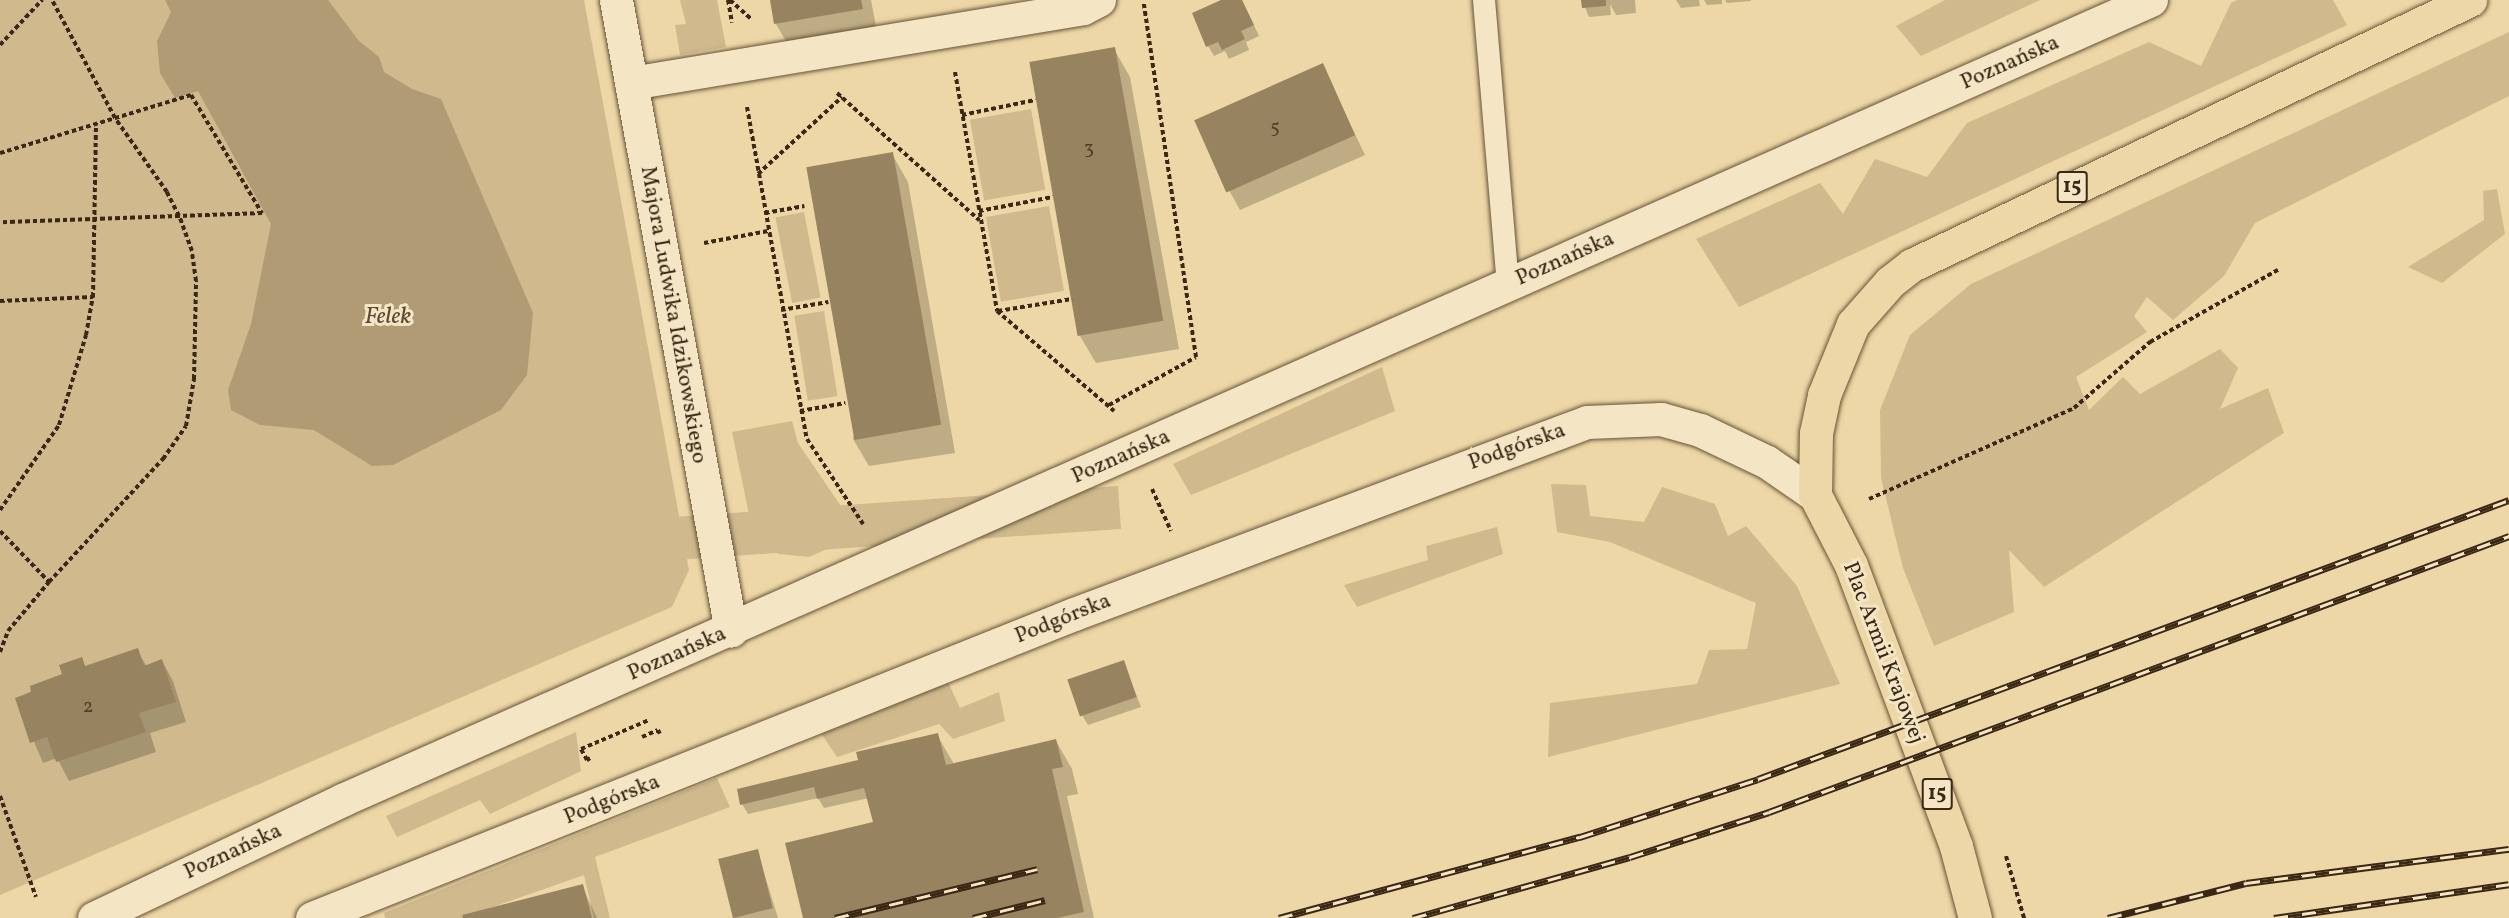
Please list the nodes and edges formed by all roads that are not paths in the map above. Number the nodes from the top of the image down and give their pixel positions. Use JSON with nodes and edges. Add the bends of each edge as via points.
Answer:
{"nodes":[{"id":1,"x":616,"y":0,"type":"edge"},
{"id":2,"x":1099,"y":0,"type":"edge"},
{"id":3,"x":1484,"y":0,"type":"edge"},
{"id":4,"x":2151,"y":0,"type":"edge"},
{"id":5,"x":2470,"y":0,"type":"edge"},
{"id":6,"x":631,"y":83,"type":"junction"},
{"id":7,"x":1508,"y":284,"type":"junction"},
{"id":8,"x":1815,"y":495,"type":"junction"},
{"id":9,"x":731,"y":631,"type":"junction"},
{"id":10,"x":94,"y":918,"type":"edge"},
{"id":11,"x":312,"y":918,"type":"edge"},
{"id":12,"x":1975,"y":918,"type":"edge"}],
"edges":[{"from":1,"to":6,"type":"street","name":"Majora Ludwika Idzikowskiego"},
{"from":2,"to":6,"type":"street","via":[[1083,8]]},
{"from":3,"to":7,"type":"lane"},
{"from":4,"to":7,"type":"street","name":"Poznańska"},
{"from":5,"to":8,"type":"main road","number":"15","via":[[1984,228],[1897,277],[1853,324],[1831,373],[1816,433]]},
{"from":6,"to":9,"type":"street","name":"Majora Ludwika Idzikowskiego"},
{"from":7,"to":9,"type":"street","name":"Poznańska"},
{"from":8,"to":11,"type":"street","name":"Podgórska","via":[[1767,462],[1700,430],[1661,419],[1587,422],[1095,606]]},
{"from":8,"to":12,"type":"main road","name":"Plac Armii Krajowej","number":"15","via":[[1851,565],[1956,846]]},
{"from":9,"to":10,"type":"street","name":"Poznańska","via":[[342,800]]}]}
